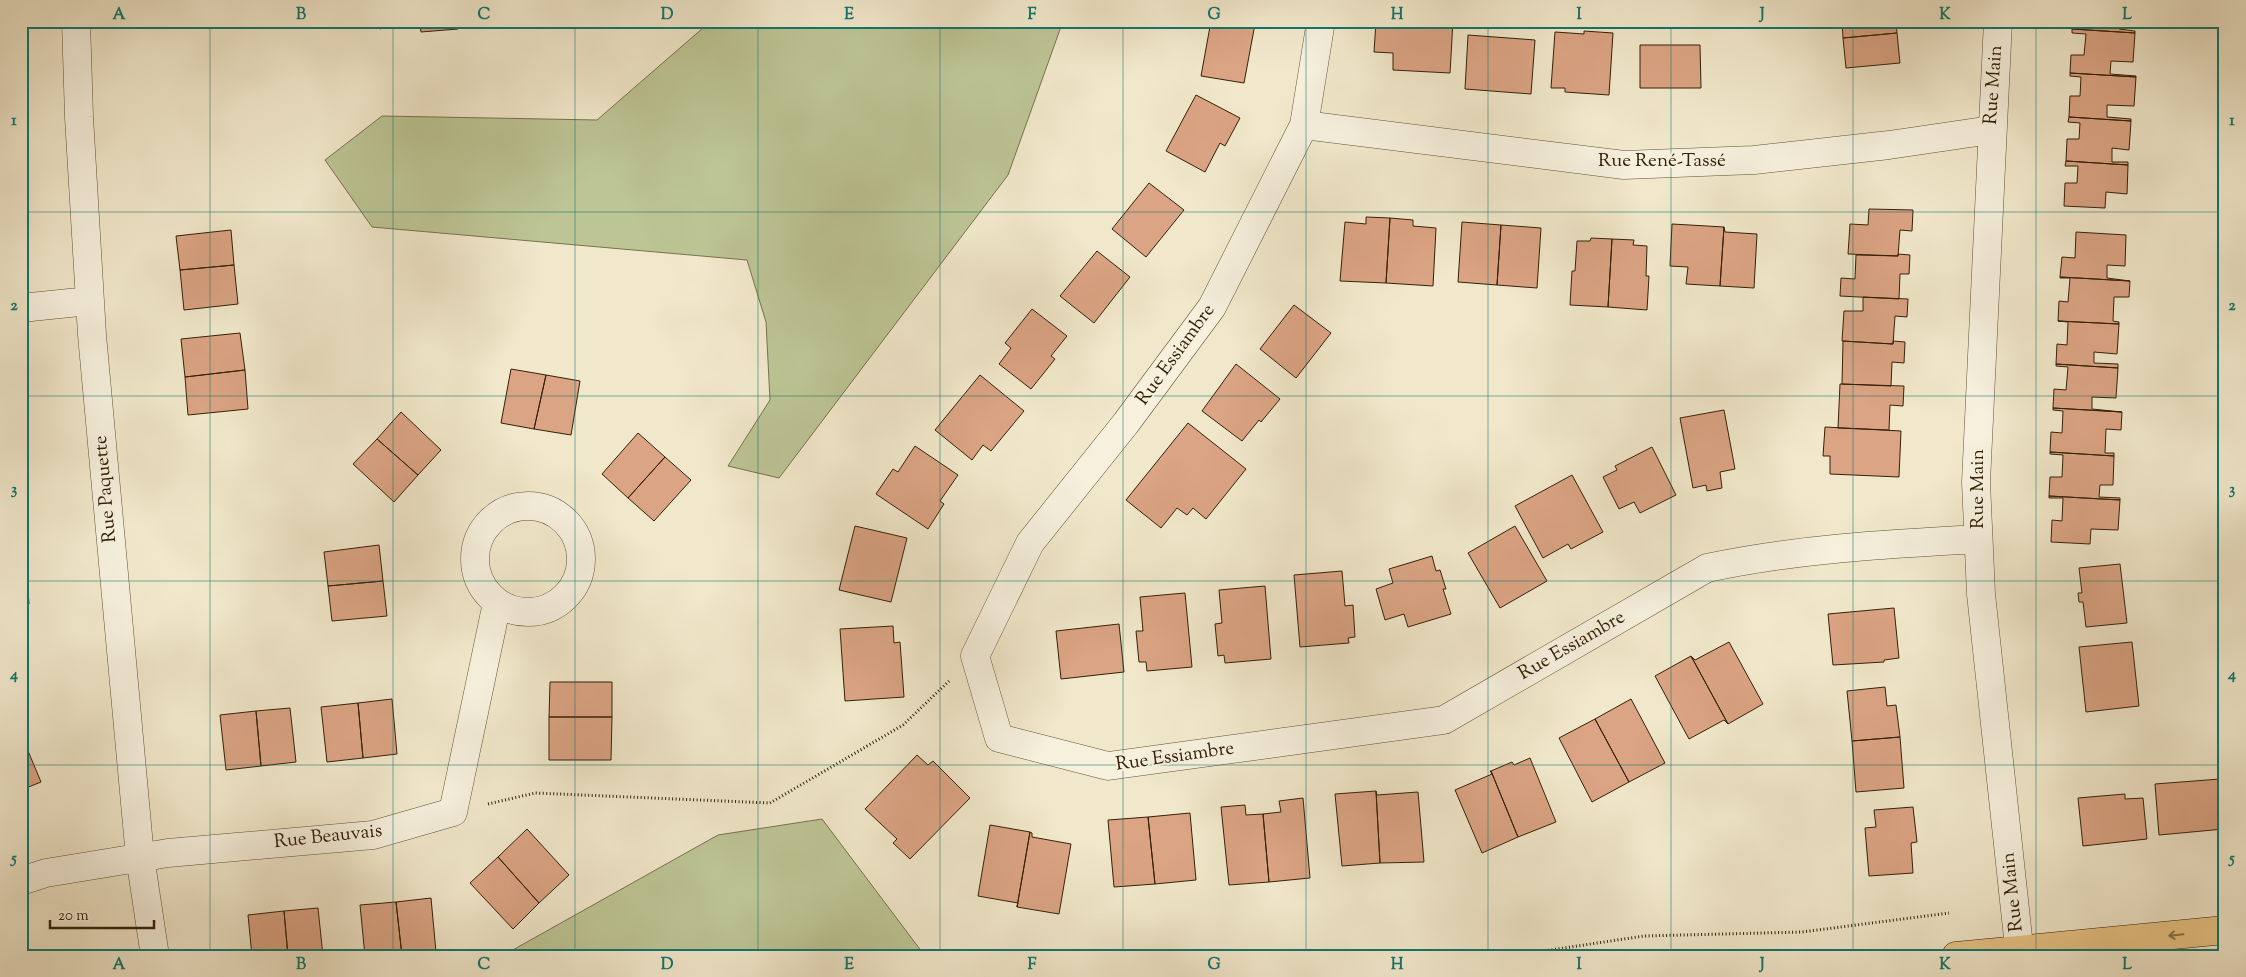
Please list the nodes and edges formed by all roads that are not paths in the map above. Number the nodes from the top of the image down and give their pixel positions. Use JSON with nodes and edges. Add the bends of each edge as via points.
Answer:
{"nodes":[{"id":1,"x":76,"y":21,"type":"edge"},
{"id":2,"x":1321,"y":21,"type":"edge"},
{"id":3,"x":1998,"y":21,"type":"edge"},
{"id":4,"x":1304,"y":125,"type":"junction"},
{"id":5,"x":1991,"y":130,"type":"junction"},
{"id":6,"x":89,"y":301,"type":"junction"},
{"id":7,"x":21,"y":308,"type":"edge"},
{"id":8,"x":1978,"y":540,"type":"junction"},
{"id":9,"x":497,"y":603,"type":"dead end"},
{"id":10,"x":140,"y":857,"type":"junction"},
{"id":11,"x":21,"y":881,"type":"edge"},
{"id":12,"x":2225,"y":930,"type":"edge"},
{"id":13,"x":2020,"y":953,"type":"edge"},
{"id":14,"x":155,"y":956,"type":"edge"},
{"id":15,"x":1956,"y":956,"type":"edge"}],
"edges":[{"from":1,"to":6,"type":"street","name":"Rue Paquette"},
{"from":2,"to":4,"type":"street","name":"Rue Essiambre"},
{"from":3,"to":5,"type":"street","name":"Rue Main"},
{"from":4,"to":5,"type":"street","name":"Rue René-Tassé","via":[[1624,165],[1754,160]]},
{"from":4,"to":8,"type":"street","name":"Rue Essiambre","via":[[1212,307],[1126,423],[1030,543],[975,656],[999,738],[1108,766],[1444,720],[1707,568],[1750,558],[1819,549]]},
{"from":5,"to":8,"type":"street","name":"Rue Main","via":[[1976,482]]},
{"from":6,"to":7,"type":"street"},
{"from":6,"to":10,"type":"street","name":"Rue Paquette"},
{"from":8,"to":13,"type":"street","name":"Rue Main"},
{"from":9,"to":10,"type":"street","name":"Rue Beauvais","via":[[453,812],[373,835]]},
{"from":10,"to":11,"type":"street","name":"Rue Beauvais","via":[[46,873]]},
{"from":10,"to":14,"type":"street","name":"Rue Paquette"},
{"from":12,"to":13,"type":"main road","one_way":true},
{"from":13,"to":15,"type":"main road"}]}
